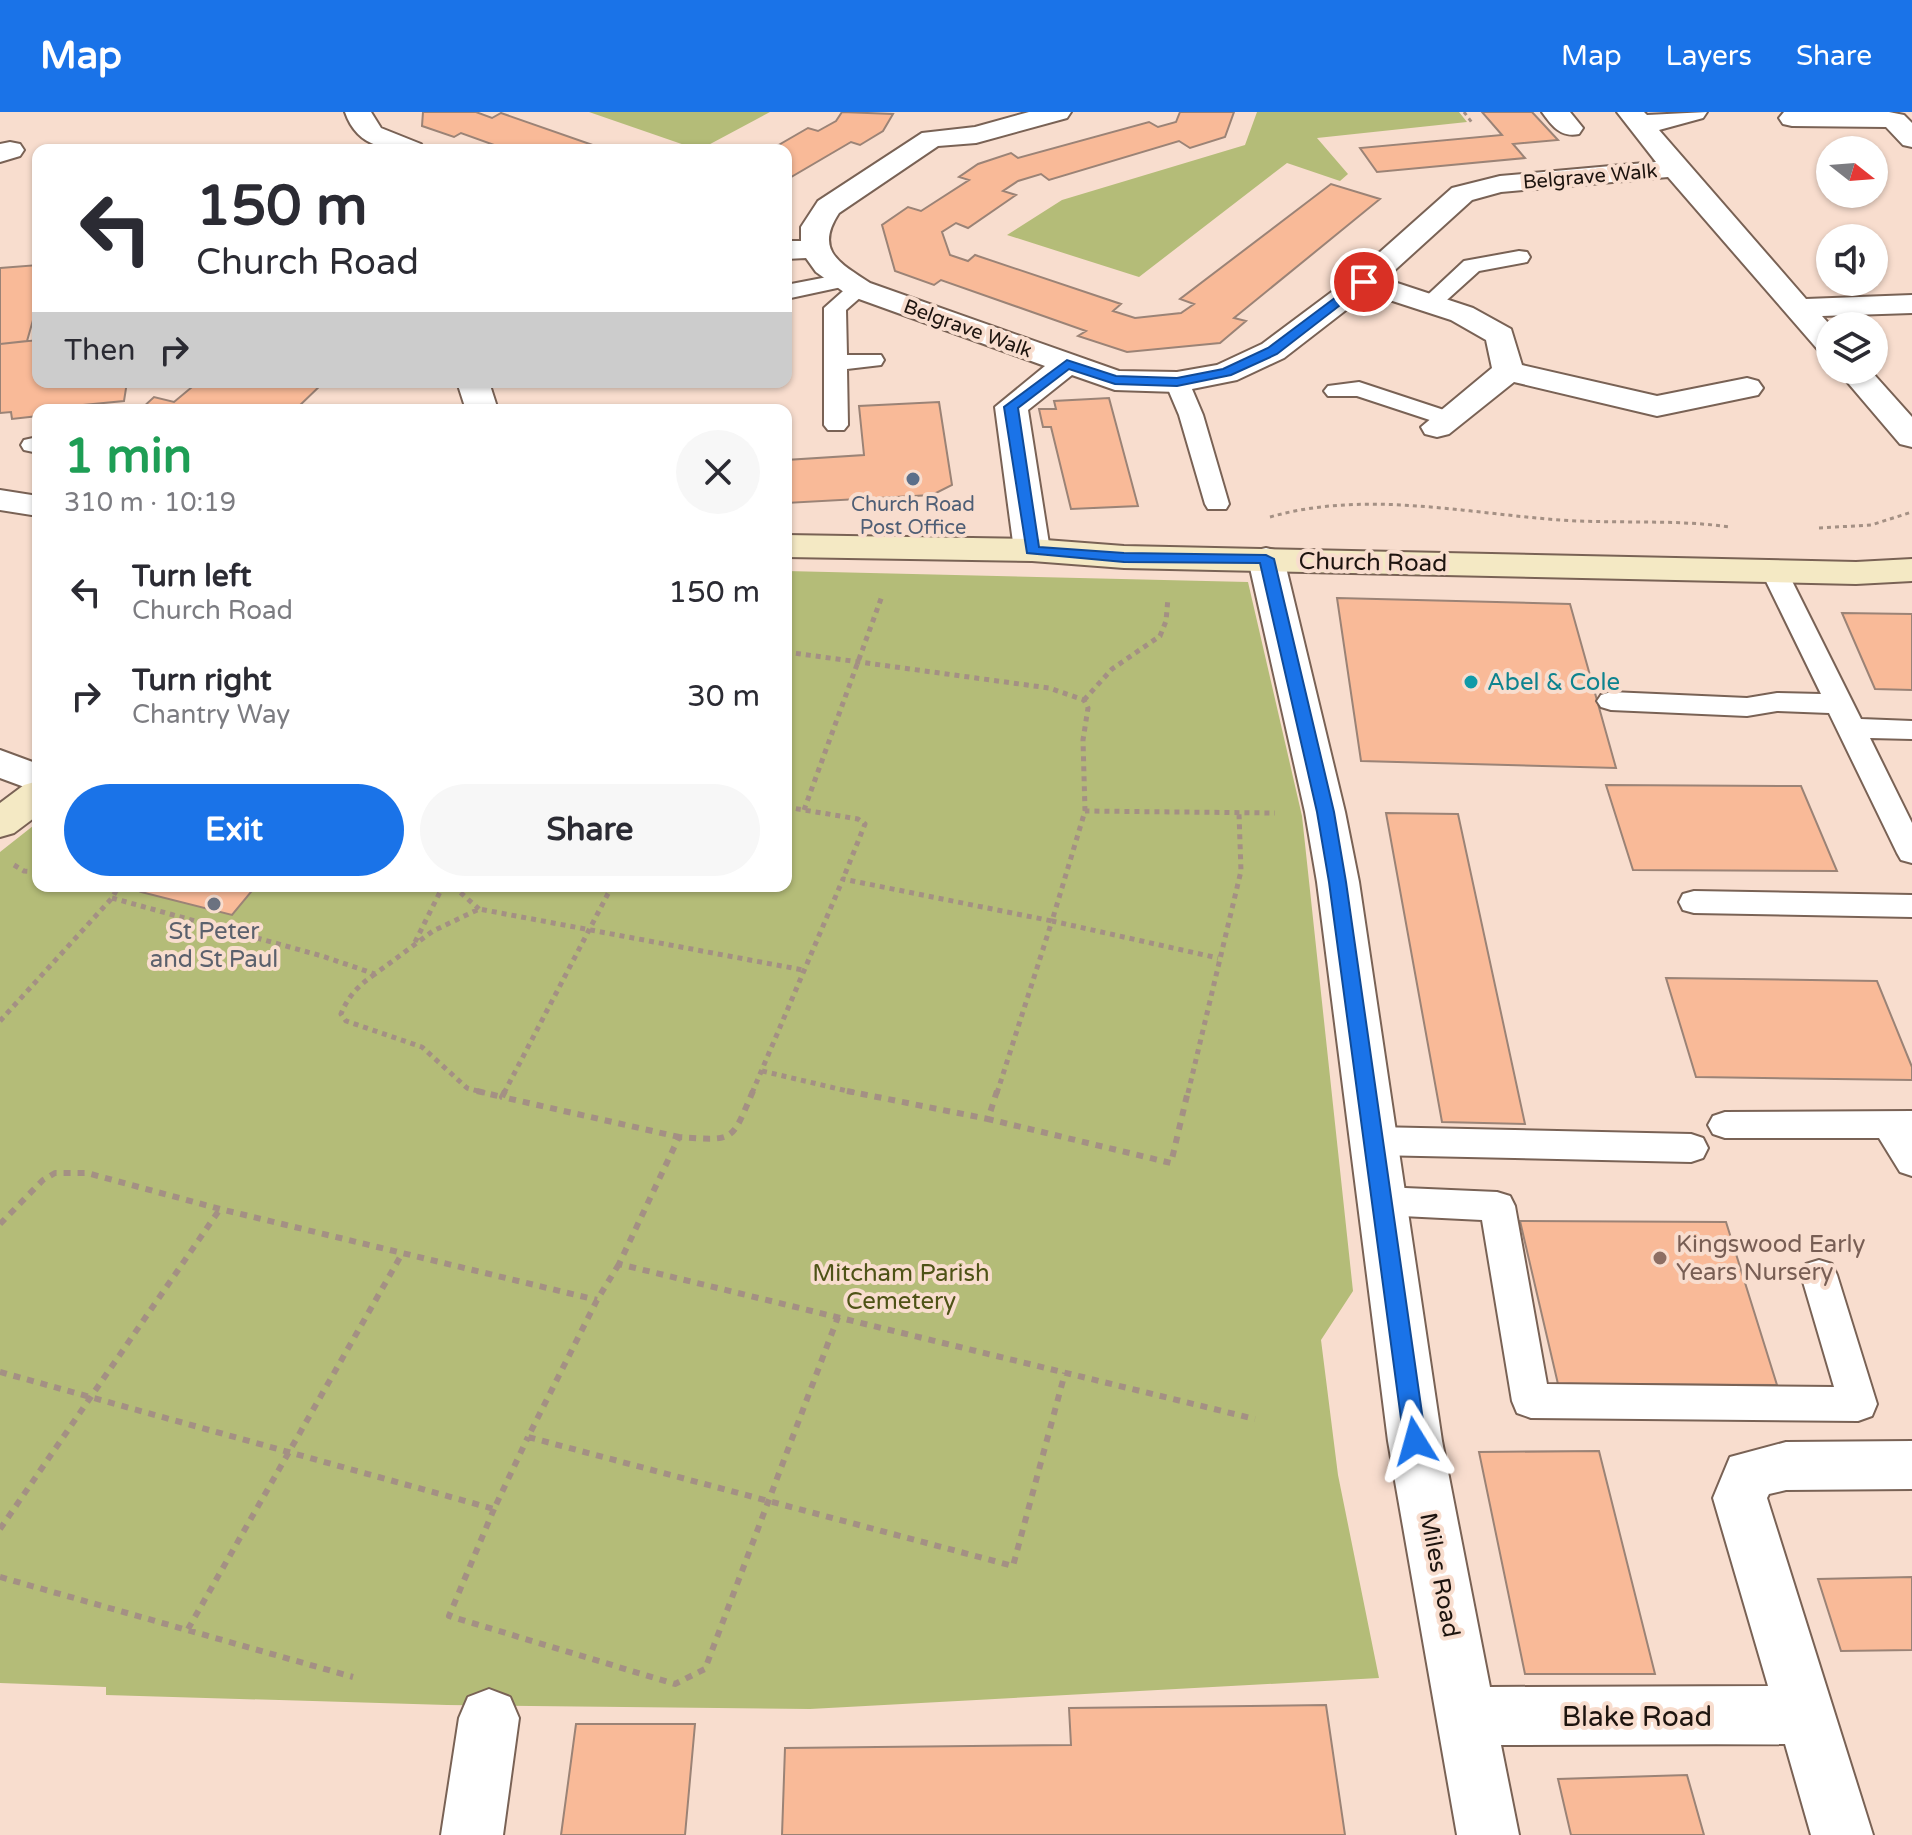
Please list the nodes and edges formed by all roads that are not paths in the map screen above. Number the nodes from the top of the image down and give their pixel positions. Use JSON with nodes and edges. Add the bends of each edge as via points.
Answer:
{"nodes":[{"id":1,"x":358,"y":112,"type":"edge"},
{"id":2,"x":941,"y":112,"type":"edge"},
{"id":3,"x":1058,"y":112,"type":"edge"},
{"id":4,"x":1694,"y":112,"type":"edge"},
{"id":5,"x":1634,"y":118,"type":"edge"},
{"id":6,"x":1792,"y":118,"type":"dead end"},
{"id":7,"x":1899,"y":124,"type":"edge"},
{"id":8,"x":931,"y":139,"type":"junction"},
{"id":9,"x":394,"y":144,"type":"edge"},
{"id":10,"x":1675,"y":168,"type":"junction"},
{"id":11,"x":800,"y":250,"type":"edge"},
{"id":12,"x":1519,"y":257,"type":"dead end"},
{"id":13,"x":1364,"y":282,"type":"junction"},
{"id":14,"x":851,"y":285,"type":"junction"},
{"id":15,"x":792,"y":291,"type":"edge"},
{"id":16,"x":1430,"y":303,"type":"junction"},
{"id":17,"x":1912,"y":304,"type":"edge"},
{"id":18,"x":1799,"y":308,"type":"junction"},
{"id":19,"x":1816,"y":328,"type":"edge"},
{"id":20,"x":873,"y":360,"type":"dead end"},
{"id":21,"x":835,"y":363,"type":"junction"},
{"id":22,"x":1067,"y":364,"type":"junction"},
{"id":23,"x":1508,"y":371,"type":"junction"},
{"id":24,"x":1177,"y":382,"type":"junction"},
{"id":25,"x":1865,"y":384,"type":"edge"},
{"id":26,"x":1747,"y":388,"type":"dead end"},
{"id":27,"x":1336,"y":391,"type":"dead end"},
{"id":28,"x":1442,"y":423,"type":"joint"},
{"id":29,"x":836,"y":425,"type":"dead end"},
{"id":30,"x":1912,"y":437,"type":"edge"},
{"id":31,"x":0,"y":500,"type":"edge"},
{"id":32,"x":1217,"y":504,"type":"dead end"},
{"id":33,"x":32,"y":505,"type":"edge"},
{"id":34,"x":1264,"y":540,"type":"junction"},
{"id":35,"x":792,"y":546,"type":"edge"},
{"id":36,"x":1032,"y":550,"type":"junction"},
{"id":37,"x":1912,"y":570,"type":"edge"},
{"id":38,"x":1774,"y":571,"type":"junction"},
{"id":39,"x":1611,"y":701,"type":"dead end"},
{"id":40,"x":1844,"y":716,"type":"junction"},
{"id":41,"x":1912,"y":730,"type":"edge"},
{"id":42,"x":0,"y":763,"type":"edge"},
{"id":43,"x":32,"y":776,"type":"edge"},
{"id":44,"x":32,"y":799,"type":"edge"},
{"id":45,"x":0,"y":823,"type":"edge"},
{"id":46,"x":1912,"y":853,"type":"edge"},
{"id":47,"x":1694,"y":902,"type":"dead end"},
{"id":48,"x":1912,"y":906,"type":"edge"},
{"id":49,"x":1725,"y":1125,"type":"dead end"},
{"id":50,"x":1901,"y":1125,"type":"edge"},
{"id":51,"x":1374,"y":1141,"type":"junction"},
{"id":52,"x":1691,"y":1148,"type":"dead end"},
{"id":53,"x":1912,"y":1162,"type":"edge"},
{"id":54,"x":1382,"y":1201,"type":"junction"},
{"id":55,"x":1819,"y":1275,"type":"dead end"},
{"id":56,"x":1912,"y":1465,"type":"edge"},
{"id":57,"x":1806,"y":1715,"type":"junction"},
{"id":58,"x":1467,"y":1716,"type":"junction"},
{"id":59,"x":489,"y":1718,"type":"dead end"},
{"id":60,"x":472,"y":1835,"type":"edge"},
{"id":61,"x":1488,"y":1835,"type":"edge"},
{"id":62,"x":1842,"y":1835,"type":"edge"}],
"edges":[{"from":1,"to":9,"type":"street","via":[[366,130]]},
{"from":2,"to":8,"type":"street"},
{"from":3,"to":8,"type":"street","via":[[976,135]]},
{"from":4,"to":5,"type":"street","via":[[1664,122]]},
{"from":5,"to":10,"type":"street"},
{"from":6,"to":7,"type":"street","via":[[1874,117]]},
{"from":8,"to":11,"type":"street","via":[[828,207]]},
{"from":10,"to":13,"type":"street","name":"Belgrave Walk","via":[[1500,184],[1462,194]]},
{"from":10,"to":18,"type":"street"},
{"from":11,"to":14,"type":"street","name":"Belgrave Walk"},
{"from":12,"to":16,"type":"lane","via":[[1472,266]]},
{"from":13,"to":16,"type":"street"},
{"from":13,"to":24,"type":"street","name":"Belgrave Walk","via":[[1273,351],[1226,373]]},
{"from":14,"to":15,"type":"lane"},
{"from":14,"to":21,"type":"lane","via":[[835,308]]},
{"from":14,"to":22,"type":"street","name":"Belgrave Walk"},
{"from":16,"to":23,"type":"street","via":[[1500,336]]},
{"from":17,"to":18,"type":"street"},
{"from":18,"to":19,"type":"street"},
{"from":20,"to":21,"type":"lane"},
{"from":21,"to":29,"type":"lane"},
{"from":22,"to":24,"type":"street","name":"Belgrave Walk","via":[[1115,380]]},
{"from":22,"to":36,"type":"street","via":[[1011,407]]},
{"from":23,"to":26,"type":"street","via":[[1657,406]]},
{"from":23,"to":28,"type":"street"},
{"from":24,"to":32,"type":"lane"},
{"from":25,"to":30,"type":"street"},
{"from":27,"to":28,"type":"lane","via":[[1359,389]]},
{"from":31,"to":33,"type":"street"},
{"from":34,"to":36,"type":"street","name":"Church Road","via":[[1124,557]]},
{"from":34,"to":38,"type":"street","name":"Church Road"},
{"from":34,"to":51,"type":"street","name":"Miles Road","via":[[1325,812]]},
{"from":35,"to":36,"type":"street","name":"Church Road"},
{"from":37,"to":38,"type":"street","name":"Church Road"},
{"from":38,"to":40,"type":"lane"},
{"from":39,"to":40,"type":"lane","via":[[1747,707],[1777,702]]},
{"from":40,"to":41,"type":"lane"},
{"from":40,"to":46,"type":"lane"},
{"from":42,"to":43,"type":"street"},
{"from":44,"to":45,"type":"street"},
{"from":47,"to":48,"type":"lane"},
{"from":49,"to":50,"type":"lane"},
{"from":50,"to":53,"type":"lane"},
{"from":51,"to":52,"type":"lane"},
{"from":51,"to":54,"type":"street","name":"Miles Road"},
{"from":54,"to":55,"type":"lane","via":[[1497,1206],[1531,1401],[1858,1404]]},
{"from":54,"to":58,"type":"street","name":"Miles Road","via":[[1415,1441]]},
{"from":56,"to":57,"type":"street","via":[[1786,1466],[1749,1474],[1740,1498]]},
{"from":57,"to":58,"type":"street","name":"Blake Road"},
{"from":57,"to":62,"type":"street"},
{"from":58,"to":61,"type":"street","name":"Miles Road"},
{"from":59,"to":60,"type":"street"}]}
